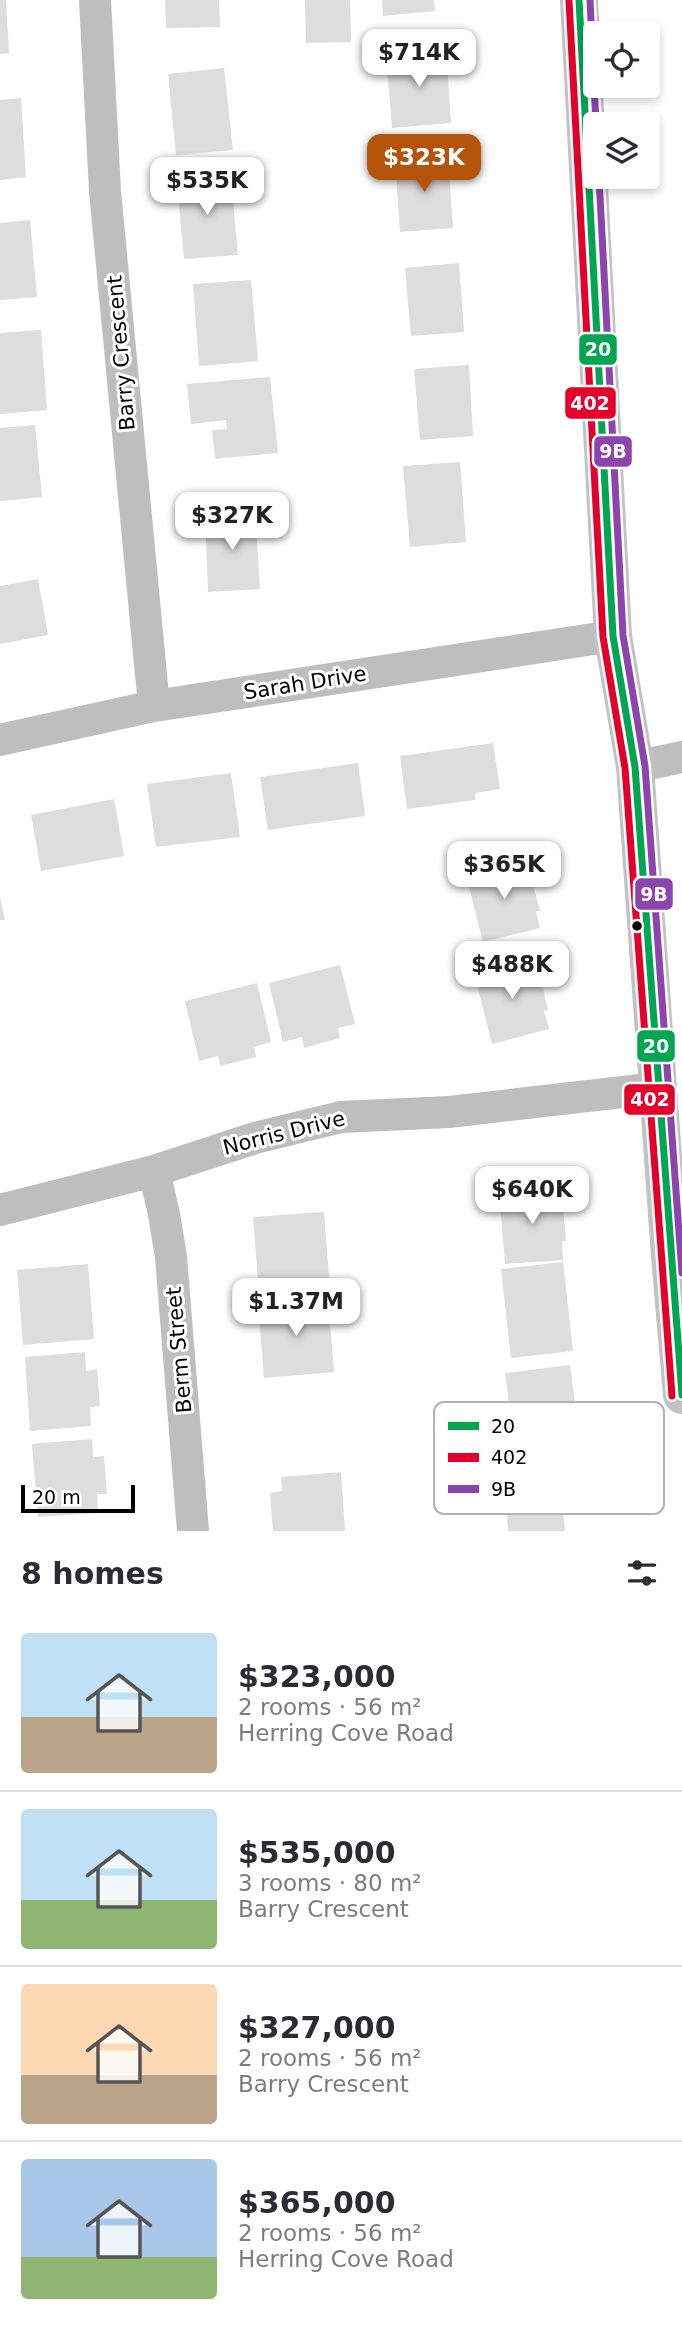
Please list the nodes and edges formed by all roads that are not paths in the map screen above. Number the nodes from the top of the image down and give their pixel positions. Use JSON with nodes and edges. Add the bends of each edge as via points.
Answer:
{"nodes":[{"id":1,"x":95,"y":0,"type":"edge"},
{"id":2,"x":579,"y":0,"type":"edge"},
{"id":3,"x":613,"y":636,"type":"junction"},
{"id":4,"x":154,"y":706,"type":"junction"},
{"id":5,"x":0,"y":740,"type":"edge"},
{"id":6,"x":682,"y":757,"type":"edge"},
{"id":7,"x":635,"y":767,"type":"junction"},
{"id":8,"x":658,"y":1088,"type":"junction"},
{"id":9,"x":154,"y":1171,"type":"junction"},
{"id":10,"x":0,"y":1210,"type":"edge"},
{"id":11,"x":682,"y":1395,"type":"edge"},
{"id":12,"x":193,"y":1531,"type":"edge"}],
"edges":[{"from":1,"to":4,"type":"street","name":"Barry Crescent","via":[[105,191]]},
{"from":2,"to":3,"type":"main road"},
{"from":3,"to":4,"type":"street","name":"Sarah Drive"},
{"from":3,"to":7,"type":"main road"},
{"from":4,"to":5,"type":"street","name":"Sarah Drive"},
{"from":6,"to":7,"type":"street"},
{"from":7,"to":8,"type":"main road"},
{"from":8,"to":9,"type":"street","name":"Norris Drive","via":[[449,1112],[341,1117],[255,1138]]},
{"from":8,"to":11,"type":"main road"},
{"from":9,"to":10,"type":"street","name":"Norris Drive"},
{"from":9,"to":12,"type":"street","name":"Berm Street","via":[[171,1257]]}]}
